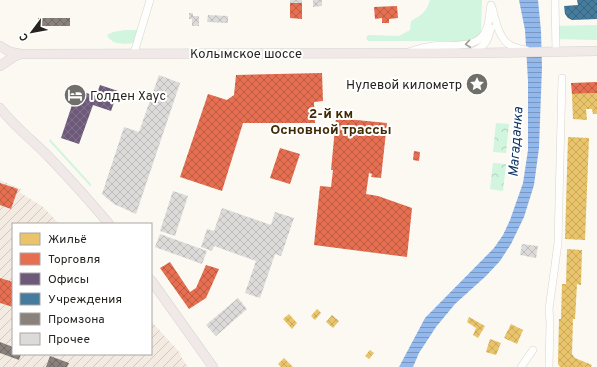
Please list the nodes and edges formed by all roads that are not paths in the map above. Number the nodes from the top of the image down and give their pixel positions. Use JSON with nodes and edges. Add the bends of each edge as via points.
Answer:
{"nodes":[{"id":1,"x":150,"y":0,"type":"edge"},
{"id":2,"x":555,"y":0,"type":"edge"},
{"id":3,"x":491,"y":3,"type":"edge"},
{"id":4,"x":0,"y":46,"type":"edge"},
{"id":5,"x":513,"y":49,"type":"junction"},
{"id":6,"x":554,"y":52,"type":"junction"},
{"id":7,"x":597,"y":52,"type":"edge"},
{"id":8,"x":134,"y":53,"type":"junction"},
{"id":9,"x":398,"y":53,"type":"junction"},
{"id":10,"x":471,"y":53,"type":"junction"},
{"id":11,"x":21,"y":54,"type":"junction"},
{"id":12,"x":0,"y":66,"type":"edge"},
{"id":13,"x":562,"y":78,"type":"dead end"},
{"id":14,"x":0,"y":108,"type":"edge"},
{"id":15,"x":0,"y":118,"type":"edge"},
{"id":16,"x":15,"y":126,"type":"junction"},
{"id":17,"x":108,"y":223,"type":"edge"},
{"id":18,"x":152,"y":281,"type":"edge"},
{"id":19,"x":533,"y":350,"type":"dead end"},
{"id":20,"x":213,"y":367,"type":"edge"},
{"id":21,"x":521,"y":367,"type":"edge"},
{"id":22,"x":549,"y":367,"type":"edge"}],
"edges":[{"from":1,"to":8,"type":"street"},
{"from":2,"to":6,"type":"street"},
{"from":3,"to":5,"type":"street","via":[[498,28]]},
{"from":3,"to":9,"type":"street","one_way":true,"via":[[487,29],[476,42],[433,46]]},
{"from":3,"to":10,"type":"street","via":[[492,23],[488,39],[482,47]]},
{"from":4,"to":11,"type":"main road","name":"Колымское шоссе","via":[[10,52]]},
{"from":5,"to":6,"type":"main road","name":"Колымское шоссе"},
{"from":5,"to":10,"type":"main road","name":"Колымское шоссе"},
{"from":6,"to":7,"type":"main road","name":"Колымское шоссе"},
{"from":8,"to":9,"type":"main road","name":"Колымское шоссе"},
{"from":8,"to":11,"type":"main road","name":"Колымское шоссе"},
{"from":9,"to":10,"type":"main road","name":"Колымское шоссе"},
{"from":11,"to":12,"type":"main road","name":"Колымское шоссе"},
{"from":13,"to":22,"type":"street","via":[[558,243],[549,309]]},
{"from":14,"to":16,"type":"main road"},
{"from":15,"to":16,"type":"main road"},
{"from":16,"to":17,"type":"main road","via":[[59,167]]},
{"from":18,"to":20,"type":"main road"},
{"from":19,"to":21,"type":"street"}]}
